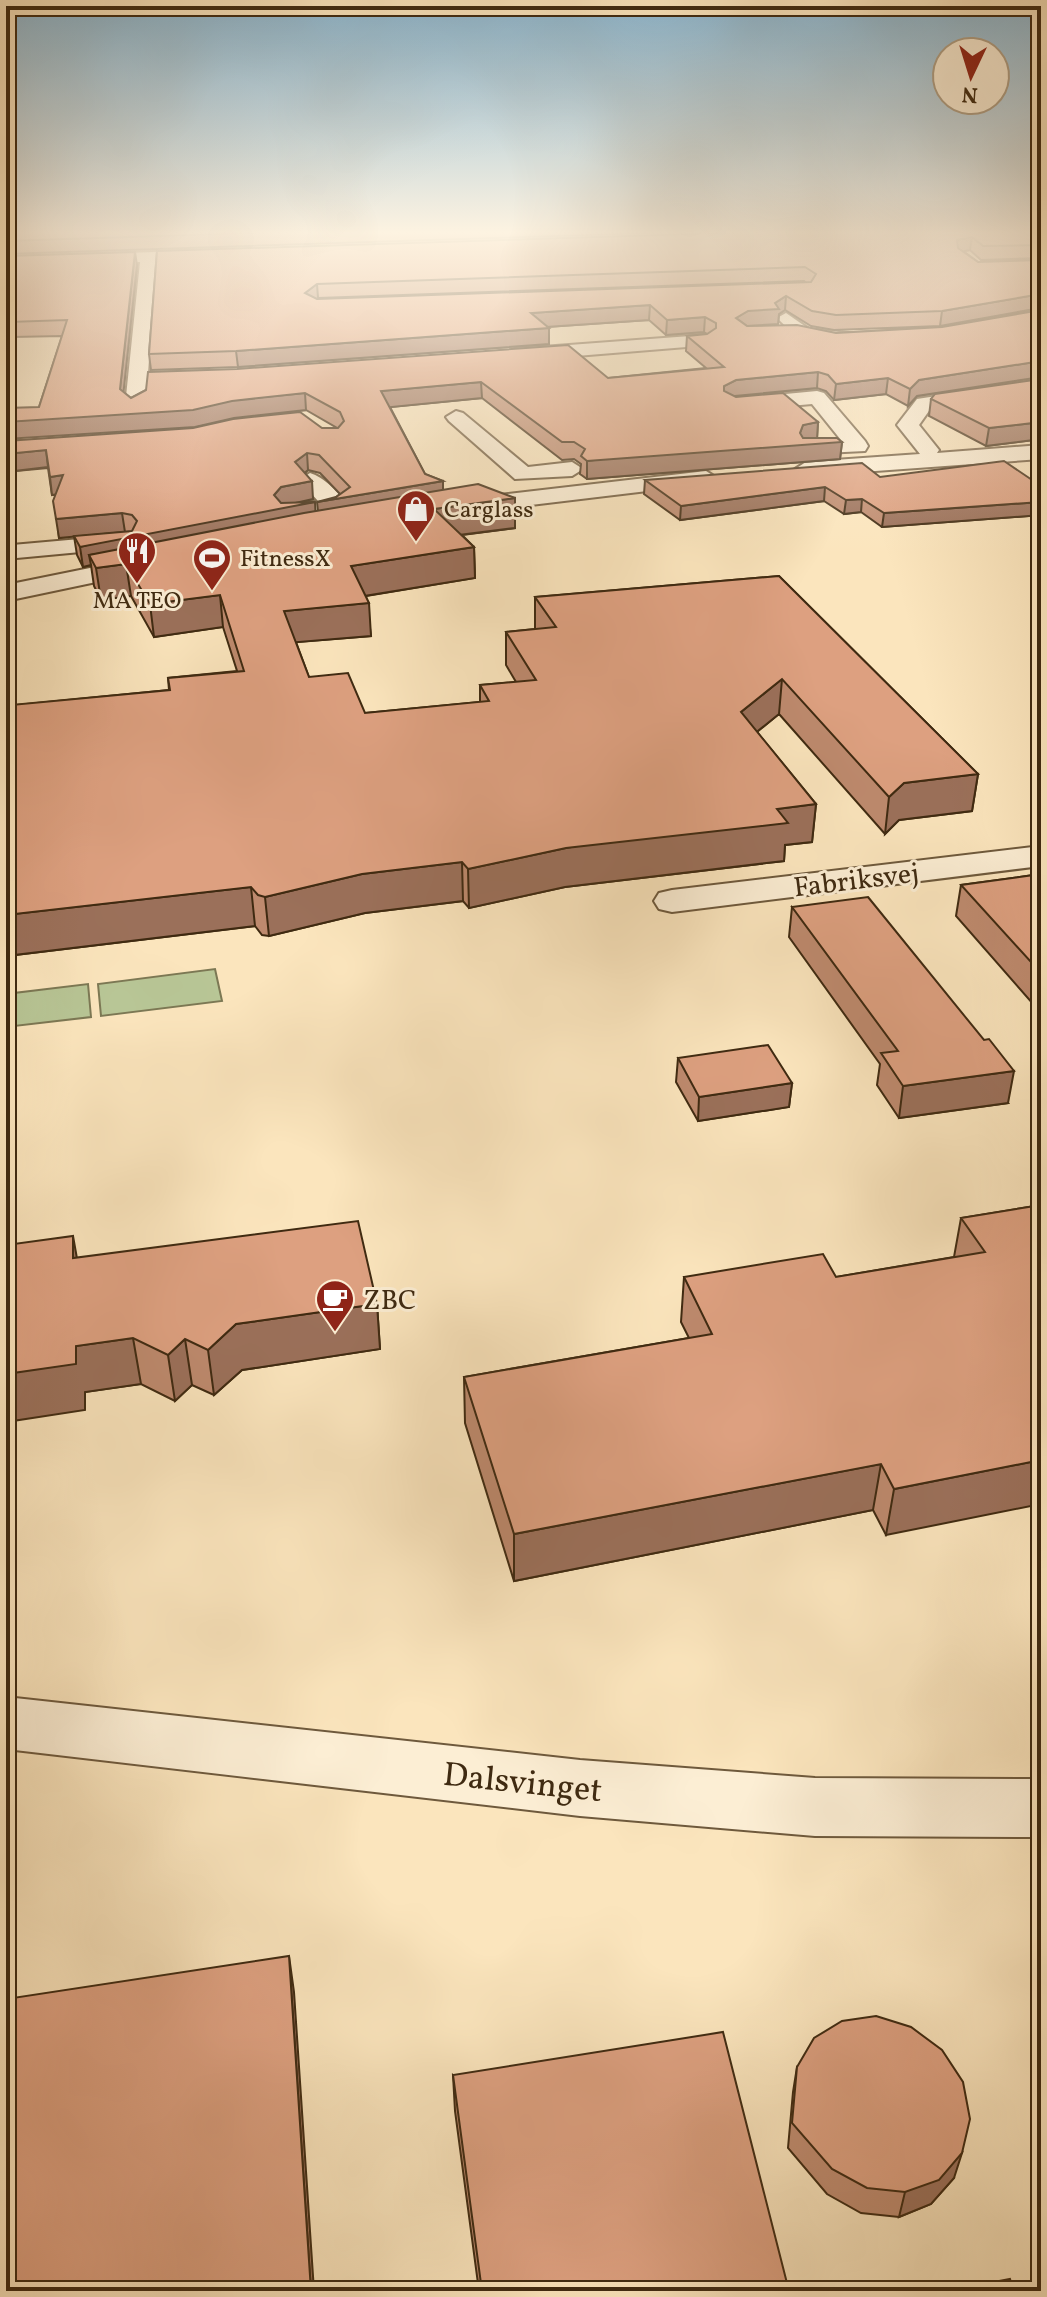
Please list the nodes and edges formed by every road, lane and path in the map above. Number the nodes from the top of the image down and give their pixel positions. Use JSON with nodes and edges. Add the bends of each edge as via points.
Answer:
{"nodes":[{"id":1,"x":141,"y":339,"type":"edge"},
{"id":2,"x":704,"y":341,"type":"edge"},
{"id":3,"x":502,"y":356,"type":"edge"},
{"id":4,"x":224,"y":376,"type":"edge"},
{"id":5,"x":138,"y":379,"type":"junction"},
{"id":6,"x":1041,"y":386,"type":"edge"},
{"id":7,"x":735,"y":405,"type":"edge"},
{"id":8,"x":456,"y":417,"type":"dead end"},
{"id":9,"x":133,"y":429,"type":"edge"},
{"id":10,"x":820,"y":448,"type":"junction"},
{"id":11,"x":928,"y":450,"type":"dead end"},
{"id":12,"x":1041,"y":452,"type":"edge"},
{"id":13,"x":601,"y":466,"type":"edge"},
{"id":14,"x":844,"y":466,"type":"junction"},
{"id":15,"x":730,"y":476,"type":"edge"},
{"id":16,"x":310,"y":480,"type":"edge"},
{"id":17,"x":435,"y":511,"type":"edge"},
{"id":18,"x":235,"y":522,"type":"edge"},
{"id":19,"x":348,"y":524,"type":"edge"},
{"id":20,"x":151,"y":537,"type":"edge"},
{"id":21,"x":251,"y":542,"type":"edge"},
{"id":22,"x":8,"y":553,"type":"edge"},
{"id":23,"x":176,"y":558,"type":"edge"},
{"id":24,"x":6,"y":593,"type":"edge"},
{"id":25,"x":1041,"y":856,"type":"edge"},
{"id":26,"x":672,"y":901,"type":"dead end"},
{"id":27,"x":6,"y":1723,"type":"edge"},
{"id":28,"x":1041,"y":1808,"type":"edge"}],
"edges":[{"from":1,"to":5,"type":"street"},
{"from":2,"to":3,"type":"street"},
{"from":4,"to":5,"type":"street"},
{"from":5,"to":9,"type":"street"},
{"from":6,"to":11,"type":"street","via":[[924,403],[908,425]]},
{"from":7,"to":10,"type":"street","via":[[817,397],[857,446]]},
{"from":8,"to":13,"type":"street","via":[[523,474]]},
{"from":10,"to":14,"type":"street"},
{"from":10,"to":14,"type":"street","via":[[788,461]]},
{"from":12,"to":14,"type":"street"},
{"from":15,"to":17,"type":"street"},
{"from":16,"to":18,"type":"street","via":[[336,505]]},
{"from":19,"to":21,"type":"street"},
{"from":20,"to":22,"type":"street"},
{"from":23,"to":24,"type":"street"},
{"from":25,"to":26,"type":"street","name":"Fabriksvej"},
{"from":27,"to":28,"type":"street","name":"Dalsvinget","via":[[580,1788],[799,1806]]}]}
